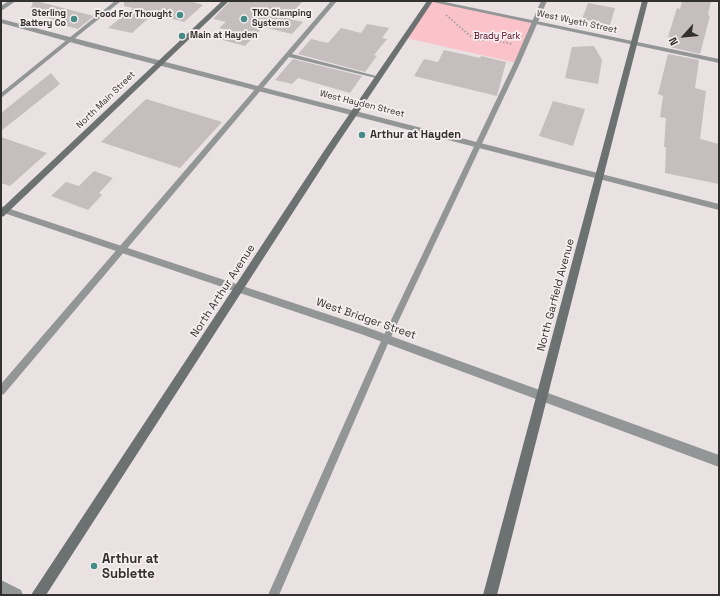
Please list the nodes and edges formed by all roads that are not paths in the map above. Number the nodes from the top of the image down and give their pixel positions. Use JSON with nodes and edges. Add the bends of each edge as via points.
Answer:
{"nodes":[{"id":1,"x":13,"y":1,"type":"edge"},
{"id":2,"x":118,"y":1,"type":"edge"},
{"id":3,"x":226,"y":1,"type":"edge"},
{"id":4,"x":334,"y":1,"type":"edge"},
{"id":5,"x":430,"y":1,"type":"edge"},
{"id":6,"x":544,"y":1,"type":"edge"},
{"id":7,"x":645,"y":1,"type":"edge"},
{"id":8,"x":1,"y":9,"type":"edge"},
{"id":9,"x":1,"y":21,"type":"edge"},
{"id":10,"x":535,"y":23,"type":"junction"},
{"id":11,"x":71,"y":40,"type":"junction"},
{"id":12,"x":634,"y":43,"type":"junction"},
{"id":13,"x":288,"y":55,"type":"junction"},
{"id":14,"x":719,"y":61,"type":"edge"},
{"id":15,"x":159,"y":64,"type":"junction"},
{"id":16,"x":378,"y":78,"type":"junction"},
{"id":17,"x":260,"y":89,"type":"junction"},
{"id":18,"x":1,"y":96,"type":"edge"},
{"id":19,"x":354,"y":113,"type":"junction"},
{"id":20,"x":477,"y":144,"type":"junction"},
{"id":21,"x":599,"y":176,"type":"junction"},
{"id":22,"x":719,"y":208,"type":"edge"},
{"id":23,"x":2,"y":211,"type":"edge"},
{"id":24,"x":122,"y":249,"type":"junction"},
{"id":25,"x":239,"y":289,"type":"junction"},
{"id":26,"x":386,"y":339,"type":"junction"},
{"id":27,"x":1,"y":391,"type":"edge"},
{"id":28,"x":541,"y":397,"type":"junction"},
{"id":29,"x":719,"y":461,"type":"edge"},
{"id":30,"x":1,"y":587,"type":"edge"},
{"id":31,"x":16,"y":595,"type":"edge"},
{"id":32,"x":38,"y":595,"type":"edge"},
{"id":33,"x":273,"y":595,"type":"edge"},
{"id":34,"x":490,"y":595,"type":"edge"}],
"edges":[{"from":1,"to":8,"type":"street"},
{"from":2,"to":11,"type":"lane"},
{"from":3,"to":15,"type":"main road","name":"North Main Street"},
{"from":4,"to":13,"type":"lane"},
{"from":5,"to":10,"type":"street","name":"West Wyeth Street"},
{"from":5,"to":16,"type":"main road","name":"North Arthur Avenue"},
{"from":6,"to":10,"type":"lane"},
{"from":7,"to":12,"type":"main road","name":"North Garfield Avenue"},
{"from":9,"to":11,"type":"street","name":"West Hayden Street"},
{"from":10,"to":12,"type":"street","name":"West Wyeth Street"},
{"from":10,"to":20,"type":"lane"},
{"from":11,"to":15,"type":"street","name":"West Hayden Street"},
{"from":11,"to":18,"type":"lane"},
{"from":12,"to":14,"type":"street","name":"West Wyeth Street"},
{"from":12,"to":21,"type":"main road","name":"North Garfield Avenue"},
{"from":13,"to":16,"type":"lane"},
{"from":13,"to":17,"type":"lane"},
{"from":15,"to":17,"type":"street","name":"West Hayden Street"},
{"from":15,"to":23,"type":"main road","name":"North Main Street"},
{"from":16,"to":19,"type":"main road","name":"North Arthur Avenue"},
{"from":17,"to":19,"type":"street","name":"West Hayden Street"},
{"from":17,"to":24,"type":"lane"},
{"from":19,"to":20,"type":"street","name":"West Hayden Street"},
{"from":19,"to":25,"type":"main road","name":"North Arthur Avenue"},
{"from":20,"to":21,"type":"street","name":"West Hayden Street"},
{"from":20,"to":26,"type":"lane"},
{"from":21,"to":22,"type":"street","name":"West Hayden Street"},
{"from":21,"to":28,"type":"main road","name":"North Garfield Avenue"},
{"from":23,"to":24,"type":"street","name":"West Bridger Street"},
{"from":24,"to":25,"type":"street","name":"West Bridger Street"},
{"from":24,"to":27,"type":"lane"},
{"from":25,"to":26,"type":"street","name":"West Bridger Street"},
{"from":25,"to":32,"type":"main road","name":"North Arthur Avenue"},
{"from":26,"to":28,"type":"street","name":"West Bridger Street"},
{"from":26,"to":33,"type":"lane"},
{"from":28,"to":29,"type":"street","name":"West Bridger Street"},
{"from":28,"to":34,"type":"main road","name":"North Garfield Avenue"},
{"from":30,"to":31,"type":"street"}]}
